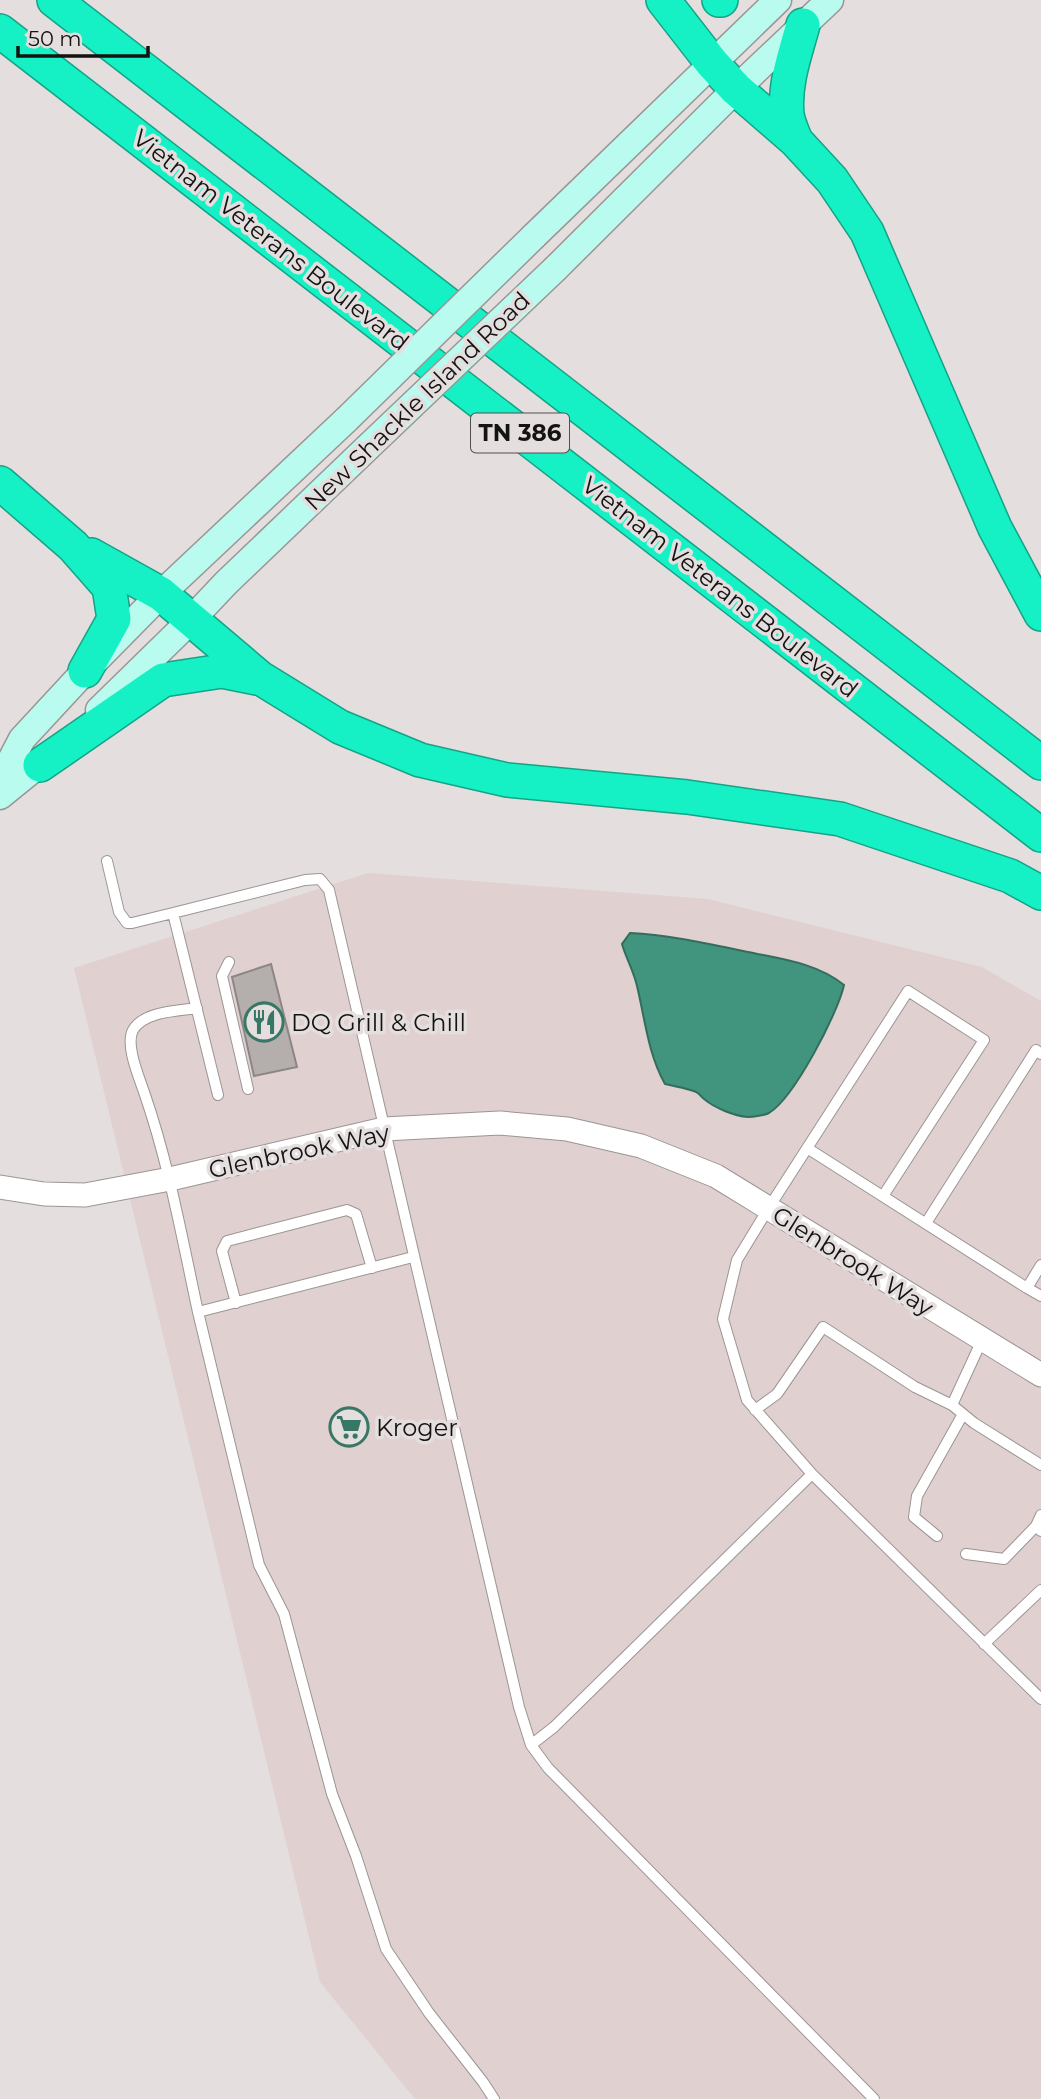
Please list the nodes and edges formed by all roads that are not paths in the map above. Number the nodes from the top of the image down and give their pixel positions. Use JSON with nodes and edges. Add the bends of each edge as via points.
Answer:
{"nodes":[{"id":1,"x":54,"y":0,"type":"edge"},
{"id":2,"x":663,"y":0,"type":"edge"},
{"id":3,"x":778,"y":0,"type":"edge"},
{"id":4,"x":830,"y":0,"type":"edge"},
{"id":5,"x":803,"y":26,"type":"junction"},
{"id":6,"x":0,"y":31,"type":"edge"},
{"id":7,"x":712,"y":63,"type":"junction"},
{"id":8,"x":736,"y":89,"type":"junction"},
{"id":9,"x":796,"y":141,"type":"junction"},
{"id":10,"x":0,"y":483,"type":"edge"},
{"id":11,"x":73,"y":546,"type":"junction"},
{"id":12,"x":161,"y":594,"type":"junction"},
{"id":13,"x":1041,"y":614,"type":"edge"},
{"id":14,"x":191,"y":620,"type":"junction"},
{"id":15,"x":85,"y":671,"type":"junction"},
{"id":16,"x":262,"y":679,"type":"junction"},
{"id":17,"x":1041,"y":763,"type":"edge"},
{"id":18,"x":40,"y":765,"type":"junction"},
{"id":19,"x":0,"y":781,"type":"edge"},
{"id":20,"x":0,"y":796,"type":"edge"},
{"id":21,"x":1041,"y":835,"type":"edge"},
{"id":22,"x":107,"y":860,"type":"dead end"},
{"id":23,"x":1041,"y":893,"type":"edge"},
{"id":24,"x":173,"y":913,"type":"junction"},
{"id":25,"x":229,"y":962,"type":"dead end"},
{"id":26,"x":197,"y":1008,"type":"junction"},
{"id":27,"x":1041,"y":1054,"type":"edge"},
{"id":28,"x":248,"y":1089,"type":"dead end"},
{"id":29,"x":218,"y":1095,"type":"dead end"},
{"id":30,"x":384,"y":1129,"type":"junction"},
{"id":31,"x":807,"y":1148,"type":"junction"},
{"id":32,"x":170,"y":1179,"type":"junction"},
{"id":33,"x":0,"y":1187,"type":"edge"},
{"id":34,"x":883,"y":1196,"type":"junction"},
{"id":35,"x":768,"y":1209,"type":"junction"},
{"id":36,"x":926,"y":1223,"type":"junction"},
{"id":37,"x":413,"y":1257,"type":"junction"},
{"id":38,"x":1041,"y":1265,"type":"edge"},
{"id":39,"x":372,"y":1268,"type":"junction"},
{"id":40,"x":1027,"y":1288,"type":"junction"},
{"id":41,"x":1041,"y":1296,"type":"edge"},
{"id":42,"x":236,"y":1303,"type":"junction"},
{"id":43,"x":198,"y":1312,"type":"junction"},
{"id":44,"x":982,"y":1340,"type":"junction"},
{"id":45,"x":1041,"y":1375,"type":"edge"},
{"id":46,"x":952,"y":1405,"type":"junction"},
{"id":47,"x":755,"y":1410,"type":"junction"},
{"id":48,"x":963,"y":1414,"type":"junction"},
{"id":49,"x":1041,"y":1465,"type":"edge"},
{"id":50,"x":812,"y":1474,"type":"junction"},
{"id":51,"x":1041,"y":1515,"type":"edge"},
{"id":52,"x":1038,"y":1528,"type":"edge"},
{"id":53,"x":937,"y":1536,"type":"dead end"},
{"id":54,"x":966,"y":1554,"type":"dead end"},
{"id":55,"x":1041,"y":1590,"type":"edge"},
{"id":56,"x":984,"y":1644,"type":"junction"},
{"id":57,"x":1041,"y":1699,"type":"edge"},
{"id":58,"x":531,"y":1745,"type":"junction"},
{"id":59,"x":494,"y":2099,"type":"edge"},
{"id":60,"x":874,"y":2099,"type":"edge"}],
"edges":[{"from":1,"to":17,"type":"highway","number":"TN 386"},
{"from":2,"to":7,"type":"highway"},
{"from":3,"to":7,"type":"main road","name":"New Shackle Island Road"},
{"from":4,"to":5,"type":"main road","name":"New Shackle Island Road"},
{"from":5,"to":8,"type":"main road","name":"New Shackle Island Road"},
{"from":5,"to":9,"type":"highway","via":[[788,92],[787,116]]},
{"from":6,"to":21,"type":"highway","name":"Vietnam Veterans Boulevard","number":"TN 386"},
{"from":7,"to":8,"type":"highway"},
{"from":7,"to":12,"type":"main road","name":"New Shackle Island Road","bridge":true},
{"from":8,"to":9,"type":"highway"},
{"from":8,"to":14,"type":"main road","name":"New Shackle Island Road","bridge":true},
{"from":9,"to":13,"type":"highway","via":[[832,180],[867,232],[995,528]]},
{"from":10,"to":11,"type":"highway"},
{"from":11,"to":12,"type":"highway"},
{"from":11,"to":15,"type":"highway","via":[[109,587],[114,619]]},
{"from":12,"to":14,"type":"highway"},
{"from":12,"to":15,"type":"main road","name":"New Shackle Island Road"},
{"from":14,"to":16,"type":"highway"},
{"from":14,"to":18,"type":"main road","name":"New Shackle Island Road"},
{"from":15,"to":19,"type":"main road","name":"New Shackle Island Road","via":[[22,739]]},
{"from":16,"to":18,"type":"highway","via":[[222,671],[163,680]]},
{"from":16,"to":23,"type":"highway","via":[[340,727],[420,760],[507,780],[687,797],[840,820],[1010,876]]},
{"from":18,"to":20,"type":"main road","name":"New Shackle Island Road"},
{"from":22,"to":24,"type":"lane","via":[[119,912],[127,923]]},
{"from":24,"to":26,"type":"lane"},
{"from":24,"to":30,"type":"lane","via":[[320,879],[329,890]]},
{"from":25,"to":28,"type":"lane","via":[[222,976]]},
{"from":26,"to":29,"type":"lane"},
{"from":26,"to":32,"type":"lane","via":[[145,1018],[131,1037]]},
{"from":27,"to":36,"type":"lane","via":[[1036,1050]]},
{"from":30,"to":32,"type":"street","name":"Glenbrook Way"},
{"from":30,"to":35,"type":"street","name":"Glenbrook Way","via":[[500,1123],[567,1129],[642,1146],[716,1176]]},
{"from":30,"to":37,"type":"lane"},
{"from":31,"to":34,"type":"lane"},
{"from":31,"to":34,"type":"lane","via":[[908,991],[984,1040]]},
{"from":31,"to":35,"type":"lane"},
{"from":32,"to":33,"type":"street","name":"Glenbrook Way","via":[[85,1195]]},
{"from":32,"to":43,"type":"lane"},
{"from":34,"to":36,"type":"lane"},
{"from":35,"to":44,"type":"street","name":"Glenbrook Way"},
{"from":35,"to":47,"type":"lane","via":[[737,1260],[723,1318],[747,1400]]},
{"from":36,"to":40,"type":"lane"},
{"from":37,"to":39,"type":"lane"},
{"from":37,"to":58,"type":"lane"},
{"from":38,"to":40,"type":"lane"},
{"from":39,"to":42,"type":"lane"},
{"from":39,"to":42,"type":"lane","via":[[356,1214],[347,1210],[227,1241],[222,1251]]},
{"from":40,"to":41,"type":"lane"},
{"from":42,"to":43,"type":"lane"},
{"from":43,"to":59,"type":"lane","via":[[259,1565],[284,1614],[332,1794],[386,1949]]},
{"from":44,"to":45,"type":"street","name":"Glenbrook Way"},
{"from":44,"to":46,"type":"lane"},
{"from":46,"to":47,"type":"lane","via":[[915,1387],[823,1327],[777,1394]]},
{"from":46,"to":48,"type":"lane"},
{"from":47,"to":50,"type":"lane"},
{"from":48,"to":49,"type":"lane"},
{"from":48,"to":53,"type":"lane","via":[[917,1496],[914,1517]]},
{"from":50,"to":56,"type":"lane"},
{"from":50,"to":58,"type":"lane"},
{"from":51,"to":52,"type":"lane"},
{"from":52,"to":54,"type":"lane","via":[[1004,1559]]},
{"from":55,"to":56,"type":"lane"},
{"from":56,"to":57,"type":"lane"},
{"from":58,"to":60,"type":"lane","via":[[548,1768]]}]}
